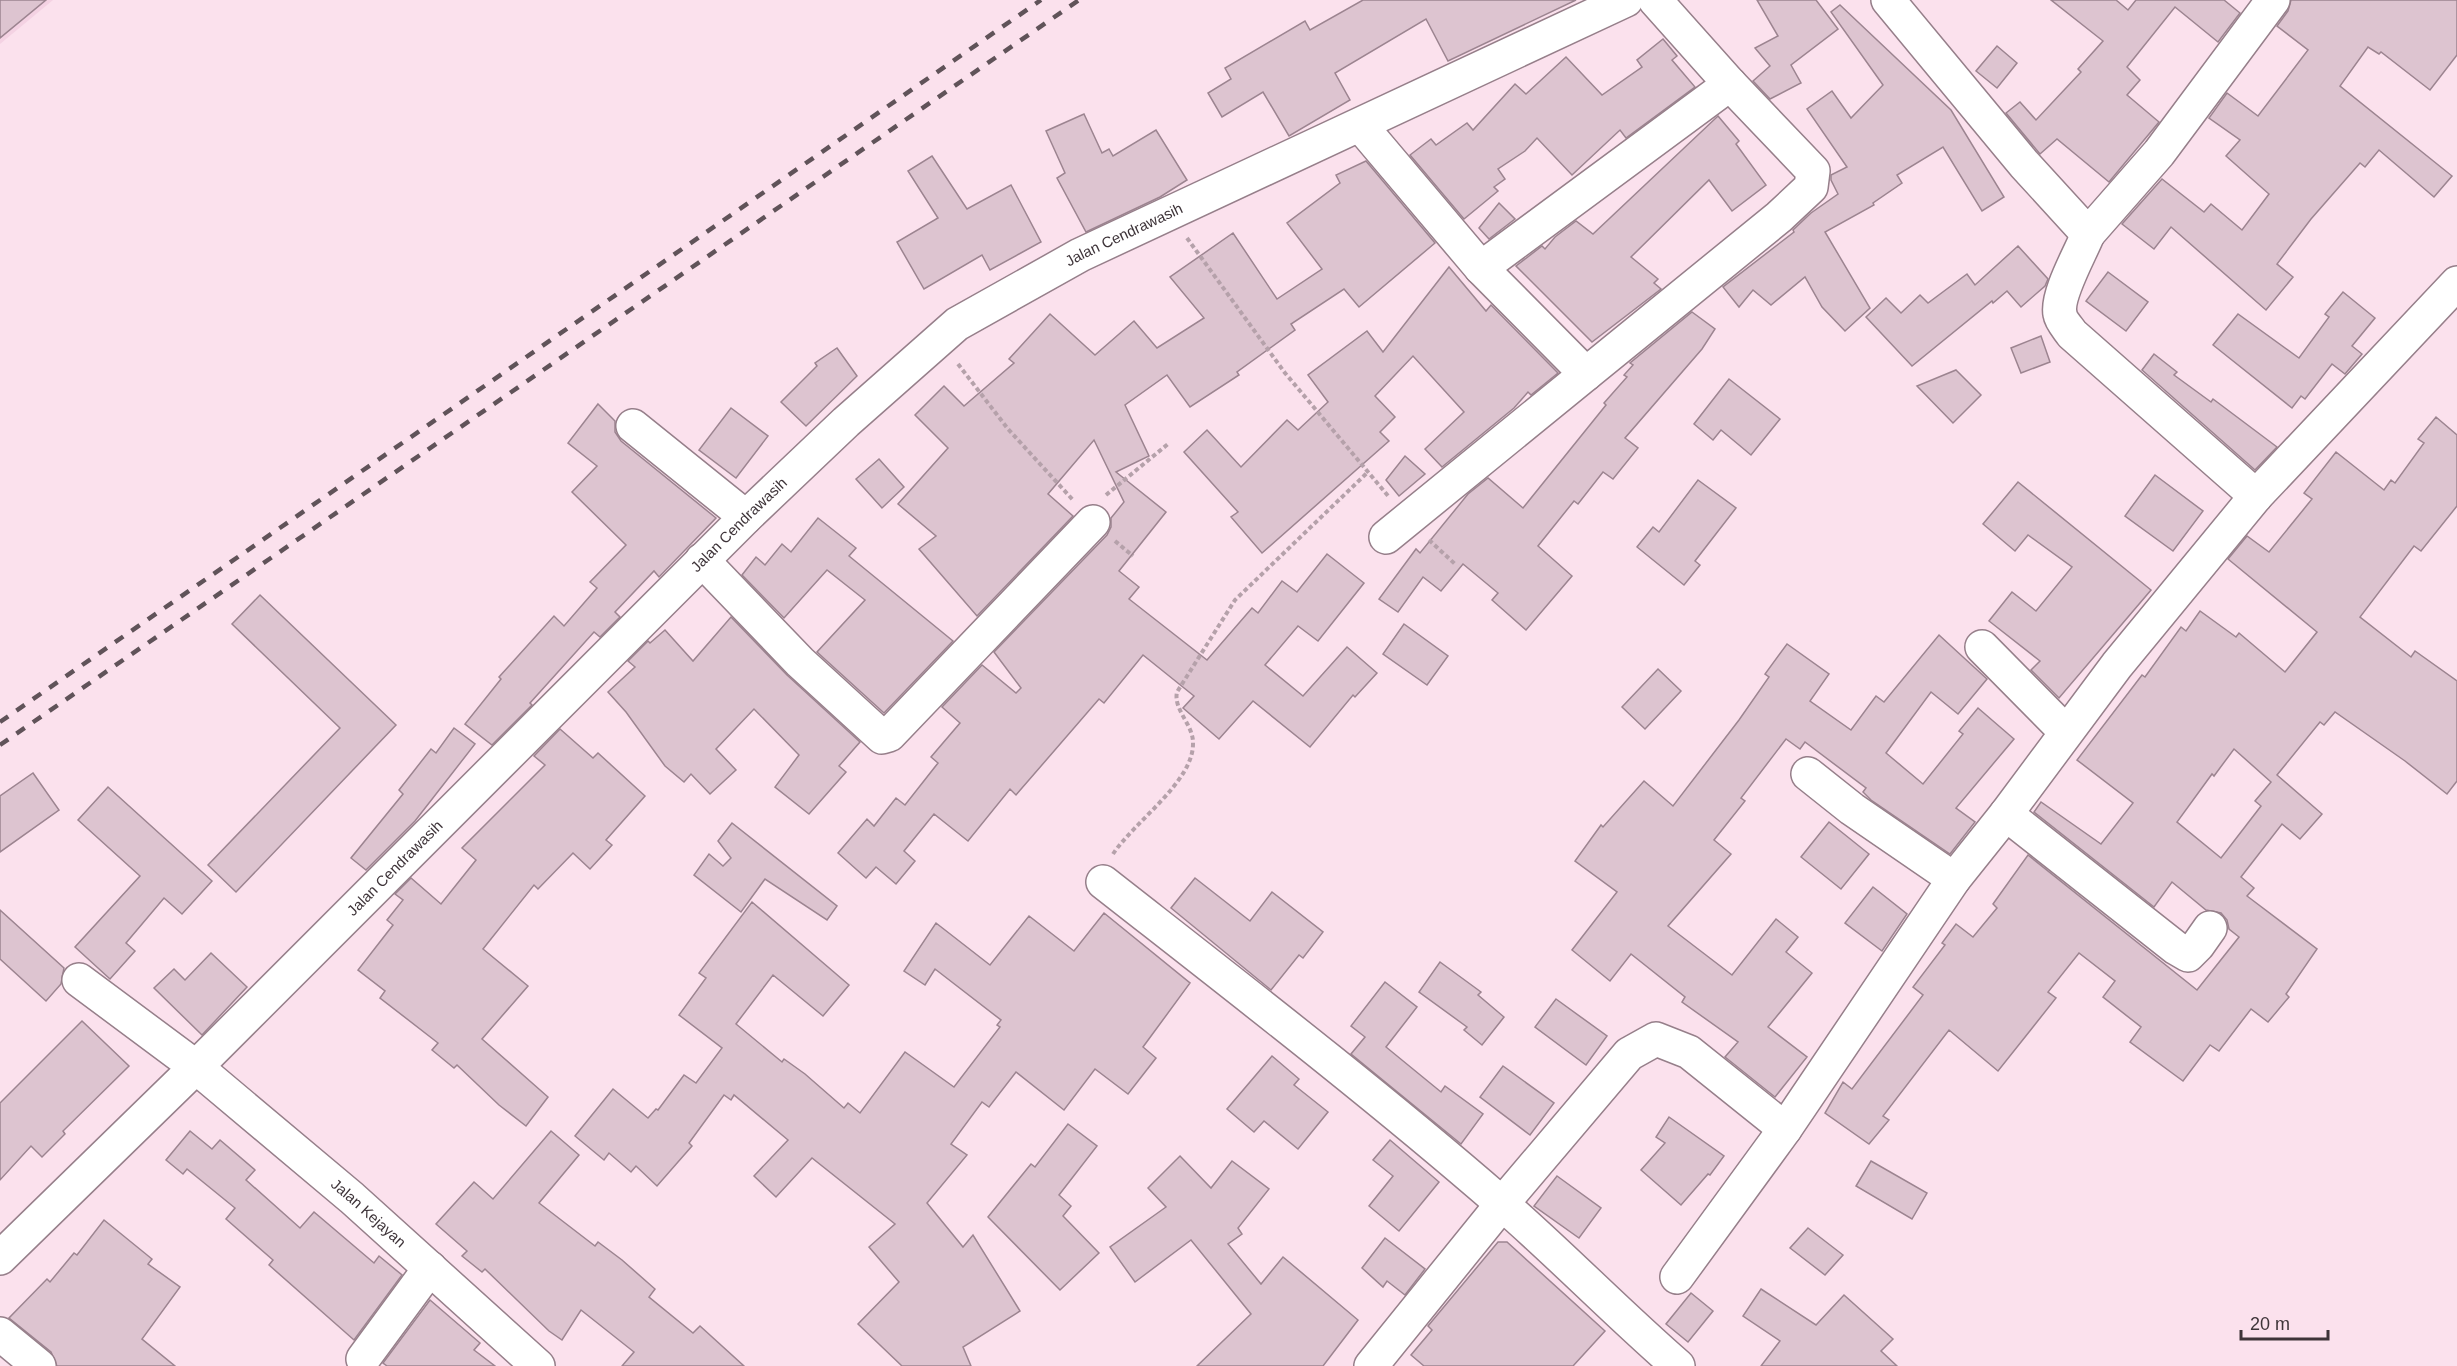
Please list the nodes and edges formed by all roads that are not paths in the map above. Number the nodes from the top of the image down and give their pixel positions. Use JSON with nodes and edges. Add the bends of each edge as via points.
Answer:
{"nodes":[{"id":1,"x":1626,"y":0,"type":"edge"},
{"id":2,"x":1655,"y":0,"type":"edge"},
{"id":3,"x":1888,"y":0,"type":"edge"},
{"id":4,"x":2273,"y":0,"type":"edge"},
{"id":5,"x":1730,"y":84,"type":"junction"},
{"id":6,"x":1361,"y":126,"type":"junction"},
{"id":7,"x":2088,"y":234,"type":"junction"},
{"id":8,"x":1481,"y":268,"type":"junction"},
{"id":9,"x":2457,"y":283,"type":"edge"},
{"id":10,"x":1586,"y":374,"type":"junction"},
{"id":11,"x":633,"y":426,"type":"dead end"},
{"id":12,"x":2256,"y":496,"type":"junction"},
{"id":13,"x":746,"y":517,"type":"junction"},
{"id":14,"x":1089,"y":517,"type":"road end"},
{"id":15,"x":1396,"y":528,"type":"road end"},
{"id":16,"x":702,"y":560,"type":"junction"},
{"id":17,"x":1983,"y":647,"type":"dead end"},
{"id":18,"x":2066,"y":731,"type":"junction"},
{"id":19,"x":1808,"y":774,"type":"dead end"},
{"id":20,"x":2006,"y":814,"type":"junction"},
{"id":21,"x":1954,"y":879,"type":"junction"},
{"id":22,"x":1103,"y":882,"type":"road end"},
{"id":23,"x":2210,"y":927,"type":"dead end"},
{"id":24,"x":79,"y":980,"type":"dead end"},
{"id":25,"x":195,"y":1067,"type":"junction"},
{"id":26,"x":1785,"y":1129,"type":"junction"},
{"id":27,"x":1502,"y":1204,"type":"junction"},
{"id":28,"x":0,"y":1258,"type":"edge"},
{"id":29,"x":430,"y":1268,"type":"junction"},
{"id":30,"x":1677,"y":1277,"type":"dead end"},
{"id":31,"x":0,"y":1334,"type":"edge"},
{"id":32,"x":363,"y":1359,"type":"dead end"},
{"id":33,"x":39,"y":1366,"type":"edge"},
{"id":34,"x":538,"y":1366,"type":"edge"},
{"id":35,"x":1371,"y":1366,"type":"edge"},
{"id":36,"x":1678,"y":1366,"type":"edge"}],
"edges":[{"from":1,"to":6,"type":"street","name":"Jalan Cendrawasih"},
{"from":2,"to":5,"type":"street"},
{"from":3,"to":7,"type":"street","via":[[2024,164]]},
{"from":4,"to":7,"type":"street","via":[[2159,153]]},
{"from":5,"to":8,"type":"street"},
{"from":5,"to":10,"type":"street","via":[[1813,171],[1811,187]]},
{"from":6,"to":8,"type":"street"},
{"from":6,"to":13,"type":"street","name":"Jalan Cendrawasih","via":[[1080,255],[957,324]]},
{"from":7,"to":12,"type":"street","via":[[2062,296],[2059,313],[2064,322],[2072,334]]},
{"from":8,"to":10,"type":"street"},
{"from":9,"to":12,"type":"street"},
{"from":10,"to":15,"type":"street"},
{"from":11,"to":13,"type":"street"},
{"from":12,"to":18,"type":"street"},
{"from":13,"to":16,"type":"street","name":"Jalan Cendrawasih"},
{"from":14,"to":16,"type":"street","via":[[889,735],[882,737],[800,662]]},
{"from":16,"to":25,"type":"street","name":"Jalan Cendrawasih"},
{"from":17,"to":18,"type":"street"},
{"from":18,"to":20,"type":"street"},
{"from":19,"to":21,"type":"street"},
{"from":20,"to":21,"type":"street"},
{"from":20,"to":23,"type":"street","via":[[2188,955]]},
{"from":21,"to":26,"type":"street"},
{"from":22,"to":27,"type":"street","via":[[1274,1013]]},
{"from":24,"to":25,"type":"street","name":"Jalan Kejayan"},
{"from":25,"to":28,"type":"street","name":"Jalan Cendrawasih"},
{"from":25,"to":29,"type":"street","name":"Jalan Kejayan"},
{"from":26,"to":27,"type":"street","via":[[1689,1052],[1656,1039],[1629,1054]]},
{"from":26,"to":30,"type":"street"},
{"from":27,"to":35,"type":"street"},
{"from":27,"to":36,"type":"street"},
{"from":29,"to":32,"type":"street"},
{"from":29,"to":34,"type":"street","name":"Jalan Kejayan"},
{"from":31,"to":33,"type":"street"}]}
